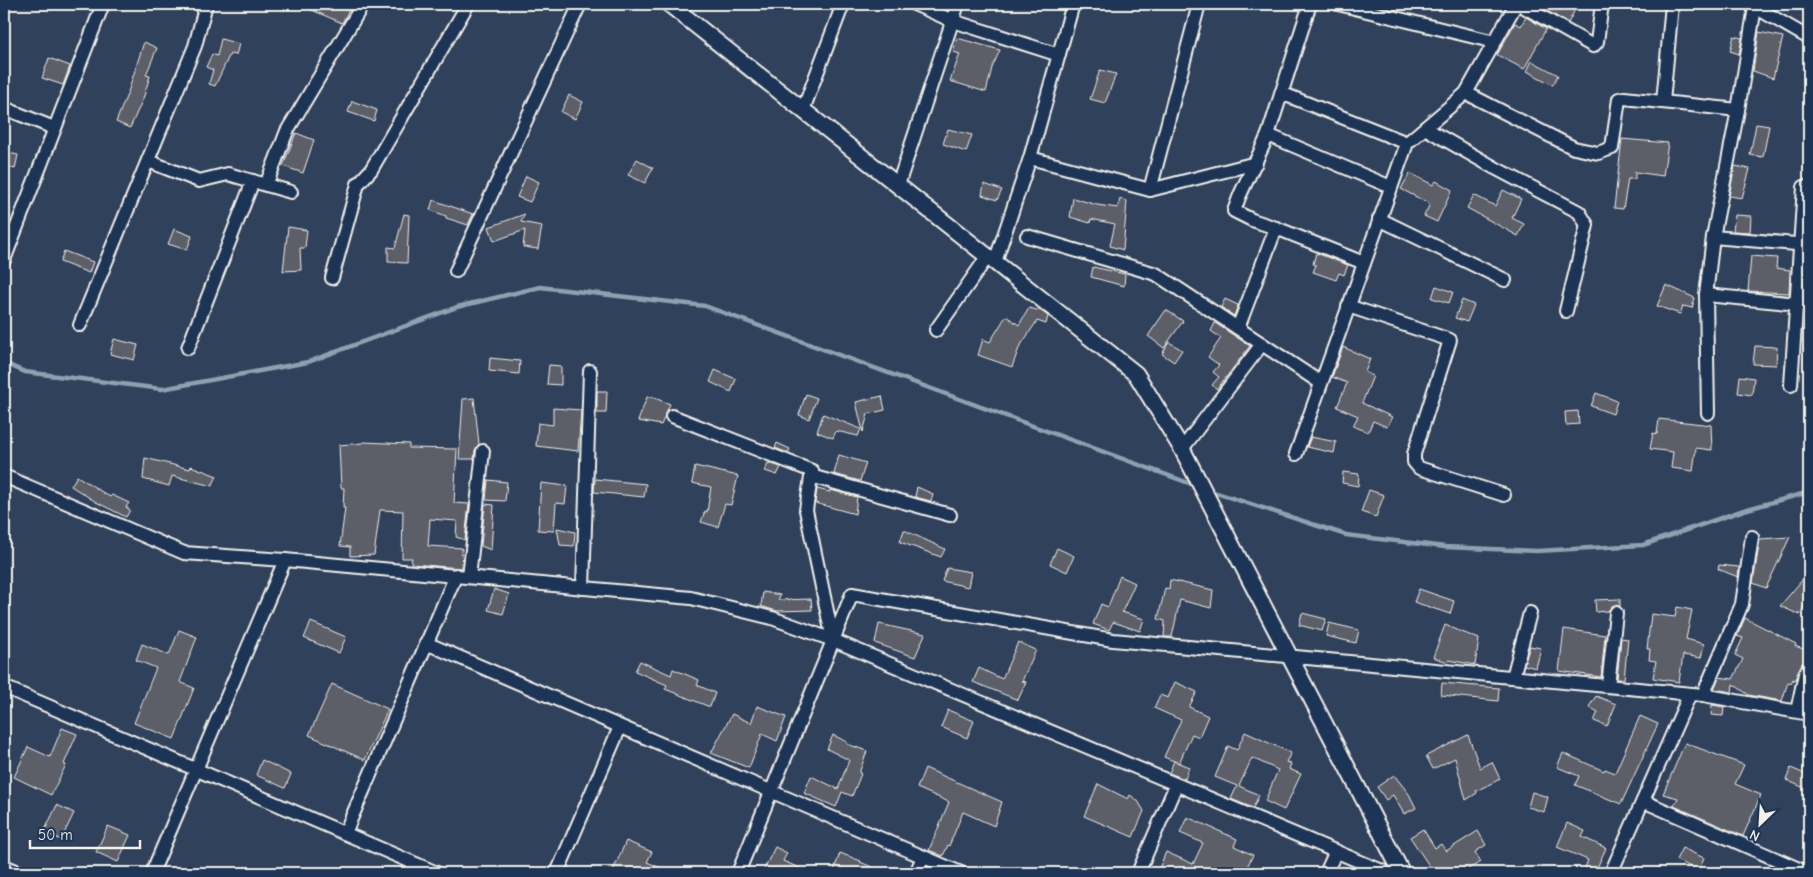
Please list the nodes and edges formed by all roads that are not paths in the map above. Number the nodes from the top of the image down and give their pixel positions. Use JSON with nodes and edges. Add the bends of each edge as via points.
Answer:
{"nodes":[{"id":1,"x":103,"y":4,"type":"edge"},
{"id":2,"x":206,"y":4,"type":"edge"},
{"id":3,"x":363,"y":4,"type":"edge"},
{"id":4,"x":468,"y":4,"type":"edge"},
{"id":5,"x":580,"y":4,"type":"edge"},
{"id":6,"x":669,"y":4,"type":"edge"},
{"id":7,"x":843,"y":4,"type":"edge"},
{"id":8,"x":914,"y":4,"type":"edge"},
{"id":9,"x":958,"y":4,"type":"edge"},
{"id":10,"x":1073,"y":4,"type":"edge"},
{"id":11,"x":1199,"y":4,"type":"edge"},
{"id":12,"x":1310,"y":4,"type":"edge"},
{"id":13,"x":1338,"y":4,"type":"edge"},
{"id":14,"x":1517,"y":4,"type":"edge"},
{"id":15,"x":1602,"y":4,"type":"edge"},
{"id":16,"x":1672,"y":4,"type":"edge"},
{"id":17,"x":1753,"y":5,"type":"edge"},
{"id":18,"x":953,"y":21,"type":"junction"},
{"id":19,"x":1809,"y":38,"type":"edge"},
{"id":20,"x":1495,"y":42,"type":"junction"},
{"id":21,"x":1059,"y":55,"type":"junction"},
{"id":22,"x":1281,"y":93,"type":"junction"},
{"id":23,"x":1466,"y":93,"type":"junction"},
{"id":24,"x":1663,"y":102,"type":"junction"},
{"id":25,"x":4,"y":108,"type":"edge"},
{"id":26,"x":803,"y":110,"type":"junction"},
{"id":27,"x":1738,"y":110,"type":"junction"},
{"id":28,"x":54,"y":128,"type":"junction"},
{"id":29,"x":1425,"y":128,"type":"junction"},
{"id":30,"x":1268,"y":135,"type":"junction"},
{"id":31,"x":1406,"y":143,"type":"junction"},
{"id":32,"x":1030,"y":158,"type":"junction"},
{"id":33,"x":148,"y":161,"type":"junction"},
{"id":34,"x":1256,"y":163,"type":"junction"},
{"id":35,"x":252,"y":181,"type":"junction"},
{"id":36,"x":266,"y":185,"type":"junction"},
{"id":37,"x":898,"y":185,"type":"junction"},
{"id":38,"x":1391,"y":187,"type":"junction"},
{"id":39,"x":1804,"y":187,"type":"dead end"},
{"id":40,"x":1150,"y":190,"type":"junction"},
{"id":41,"x":291,"y":192,"type":"dead end"},
{"id":42,"x":1380,"y":219,"type":"junction"},
{"id":43,"x":1276,"y":228,"type":"junction"},
{"id":44,"x":1027,"y":236,"type":"dead end"},
{"id":45,"x":1713,"y":238,"type":"junction"},
{"id":46,"x":1805,"y":245,"type":"edge"},
{"id":47,"x":992,"y":259,"type":"junction"},
{"id":48,"x":4,"y":260,"type":"edge"},
{"id":49,"x":1364,"y":263,"type":"junction"},
{"id":50,"x":456,"y":271,"type":"dead end"},
{"id":51,"x":332,"y":278,"type":"dead end"},
{"id":52,"x":1505,"y":280,"type":"dead end"},
{"id":53,"x":1706,"y":295,"type":"junction"},
{"id":54,"x":1803,"y":304,"type":"edge"},
{"id":55,"x":1348,"y":306,"type":"junction"},
{"id":56,"x":1566,"y":310,"type":"dead end"},
{"id":57,"x":80,"y":326,"type":"dead end"},
{"id":58,"x":1238,"y":328,"type":"junction"},
{"id":59,"x":936,"y":330,"type":"dead end"},
{"id":60,"x":1262,"y":344,"type":"junction"},
{"id":61,"x":188,"y":348,"type":"dead end"},
{"id":62,"x":590,"y":371,"type":"dead end"},
{"id":63,"x":1321,"y":383,"type":"junction"},
{"id":64,"x":1791,"y":385,"type":"dead end"},
{"id":65,"x":1708,"y":413,"type":"dead end"},
{"id":66,"x":672,"y":416,"type":"dead end"},
{"id":67,"x":1182,"y":449,"type":"junction"},
{"id":68,"x":483,"y":451,"type":"dead end"},
{"id":69,"x":1296,"y":454,"type":"dead end"},
{"id":70,"x":4,"y":476,"type":"edge"},
{"id":71,"x":811,"y":476,"type":"junction"},
{"id":72,"x":1504,"y":495,"type":"dead end"},
{"id":73,"x":950,"y":515,"type":"dead end"},
{"id":74,"x":1752,"y":538,"type":"dead end"},
{"id":75,"x":285,"y":560,"type":"junction"},
{"id":76,"x":456,"y":575,"type":"junction"},
{"id":77,"x":469,"y":577,"type":"junction"},
{"id":78,"x":583,"y":588,"type":"junction"},
{"id":79,"x":1530,"y":613,"type":"dead end"},
{"id":80,"x":1616,"y":613,"type":"dead end"},
{"id":81,"x":833,"y":640,"type":"junction"},
{"id":82,"x":426,"y":643,"type":"junction"},
{"id":83,"x":1289,"y":656,"type":"junction"},
{"id":84,"x":1809,"y":667,"type":"edge"},
{"id":85,"x":1513,"y":677,"type":"junction"},
{"id":86,"x":1608,"y":686,"type":"junction"},
{"id":87,"x":4,"y":687,"type":"edge"},
{"id":88,"x":1696,"y":695,"type":"junction"},
{"id":89,"x":1803,"y":713,"type":"edge"},
{"id":90,"x":620,"y":727,"type":"junction"},
{"id":91,"x":196,"y":769,"type":"junction"},
{"id":92,"x":1176,"y":784,"type":"junction"},
{"id":93,"x":772,"y":792,"type":"junction"},
{"id":94,"x":1643,"y":801,"type":"junction"},
{"id":95,"x":344,"y":833,"type":"junction"},
{"id":96,"x":1336,"y":852,"type":"junction"},
{"id":97,"x":923,"y":857,"type":"junction"},
{"id":98,"x":4,"y":866,"type":"edge"},
{"id":99,"x":21,"y":873,"type":"edge"},
{"id":100,"x":152,"y":873,"type":"edge"},
{"id":101,"x":438,"y":873,"type":"edge"},
{"id":102,"x":557,"y":873,"type":"edge"},
{"id":103,"x":738,"y":873,"type":"edge"},
{"id":104,"x":916,"y":873,"type":"edge"},
{"id":105,"x":961,"y":873,"type":"edge"},
{"id":106,"x":1138,"y":873,"type":"edge"},
{"id":107,"x":1326,"y":873,"type":"edge"},
{"id":108,"x":1387,"y":873,"type":"edge"},
{"id":109,"x":1402,"y":873,"type":"edge"},
{"id":110,"x":1611,"y":873,"type":"edge"},
{"id":111,"x":1808,"y":873,"type":"edge"}],
"edges":[{"from":1,"to":28,"type":"street"},
{"from":2,"to":33,"type":"street","via":[[195,46]]},
{"from":3,"to":36,"type":"street","via":[[287,130]]},
{"from":4,"to":51,"type":"street","via":[[371,170],[358,184]]},
{"from":5,"to":50,"type":"street"},
{"from":6,"to":26,"type":"street"},
{"from":7,"to":26,"type":"street"},
{"from":8,"to":18,"type":"street"},
{"from":9,"to":18,"type":"street"},
{"from":10,"to":21,"type":"street"},
{"from":11,"to":40,"type":"street"},
{"from":12,"to":22,"type":"street"},
{"from":13,"to":20,"type":"street"},
{"from":14,"to":15,"type":"street","via":[[1593,46],[1597,42]]},
{"from":14,"to":20,"type":"street"},
{"from":16,"to":24,"type":"street"},
{"from":17,"to":19,"type":"street"},
{"from":17,"to":27,"type":"street"},
{"from":18,"to":21,"type":"street"},
{"from":18,"to":37,"type":"street"},
{"from":20,"to":23,"type":"street"},
{"from":21,"to":32,"type":"street"},
{"from":22,"to":30,"type":"street"},
{"from":22,"to":31,"type":"street"},
{"from":23,"to":24,"type":"street","via":[[1574,148],[1598,153],[1612,148],[1619,99]]},
{"from":23,"to":29,"type":"street"},
{"from":24,"to":27,"type":"street"},
{"from":25,"to":28,"type":"street"},
{"from":26,"to":37,"type":"street"},
{"from":27,"to":45,"type":"street"},
{"from":28,"to":48,"type":"street"},
{"from":29,"to":31,"type":"street"},
{"from":29,"to":56,"type":"street","via":[[1579,212],[1587,225]]},
{"from":30,"to":34,"type":"street"},
{"from":30,"to":38,"type":"street"},
{"from":31,"to":38,"type":"street"},
{"from":32,"to":40,"type":"street"},
{"from":32,"to":47,"type":"street"},
{"from":33,"to":35,"type":"street","via":[[198,180],[228,174]]},
{"from":33,"to":57,"type":"street"},
{"from":34,"to":40,"type":"street"},
{"from":34,"to":43,"type":"street","via":[[1234,211]]},
{"from":35,"to":36,"type":"street"},
{"from":35,"to":61,"type":"street"},
{"from":36,"to":41,"type":"street"},
{"from":37,"to":47,"type":"street"},
{"from":38,"to":42,"type":"street"},
{"from":39,"to":46,"type":"street"},
{"from":42,"to":49,"type":"street"},
{"from":42,"to":52,"type":"street"},
{"from":43,"to":49,"type":"street"},
{"from":43,"to":58,"type":"street"},
{"from":44,"to":58,"type":"street","via":[[1156,274]]},
{"from":45,"to":46,"type":"street"},
{"from":45,"to":53,"type":"street"},
{"from":46,"to":54,"type":"street"},
{"from":47,"to":59,"type":"street"},
{"from":47,"to":67,"type":"street","via":[[1136,374]]},
{"from":49,"to":55,"type":"street"},
{"from":53,"to":54,"type":"street"},
{"from":53,"to":65,"type":"street"},
{"from":54,"to":64,"type":"street"},
{"from":55,"to":63,"type":"street"},
{"from":55,"to":72,"type":"street","via":[[1450,340],[1414,462],[1420,468]]},
{"from":58,"to":60,"type":"street"},
{"from":60,"to":63,"type":"street"},
{"from":60,"to":67,"type":"street"},
{"from":62,"to":78,"type":"street"},
{"from":63,"to":69,"type":"street"},
{"from":66,"to":71,"type":"street","via":[[812,471]]},
{"from":67,"to":83,"type":"street"},
{"from":68,"to":77,"type":"street"},
{"from":70,"to":75,"type":"street","via":[[184,553]]},
{"from":71,"to":73,"type":"street"},
{"from":71,"to":81,"type":"street","via":[[806,510]]},
{"from":74,"to":88,"type":"street","via":[[1742,604]]},
{"from":75,"to":76,"type":"street"},
{"from":75,"to":91,"type":"street"},
{"from":76,"to":77,"type":"street"},
{"from":76,"to":82,"type":"street"},
{"from":77,"to":78,"type":"street"},
{"from":78,"to":81,"type":"street","via":[[691,598],[772,618]]},
{"from":79,"to":85,"type":"street"},
{"from":80,"to":86,"type":"street"},
{"from":81,"to":83,"type":"street","via":[[852,594],[1113,640]]},
{"from":81,"to":92,"type":"street"},
{"from":81,"to":93,"type":"street"},
{"from":82,"to":90,"type":"street"},
{"from":82,"to":95,"type":"street"},
{"from":83,"to":85,"type":"street"},
{"from":83,"to":109,"type":"street"},
{"from":84,"to":89,"type":"street"},
{"from":85,"to":86,"type":"street"},
{"from":86,"to":88,"type":"street"},
{"from":87,"to":91,"type":"street"},
{"from":88,"to":89,"type":"street"},
{"from":88,"to":94,"type":"street"},
{"from":90,"to":93,"type":"street"},
{"from":90,"to":102,"type":"street"},
{"from":91,"to":95,"type":"street"},
{"from":91,"to":100,"type":"street"},
{"from":92,"to":96,"type":"street"},
{"from":92,"to":106,"type":"street"},
{"from":93,"to":97,"type":"street"},
{"from":93,"to":103,"type":"street"},
{"from":94,"to":110,"type":"street"},
{"from":94,"to":111,"type":"street"},
{"from":95,"to":101,"type":"street"},
{"from":96,"to":107,"type":"street"},
{"from":96,"to":108,"type":"street"},
{"from":97,"to":104,"type":"street"},
{"from":97,"to":105,"type":"street"},
{"from":98,"to":99,"type":"street"}]}
